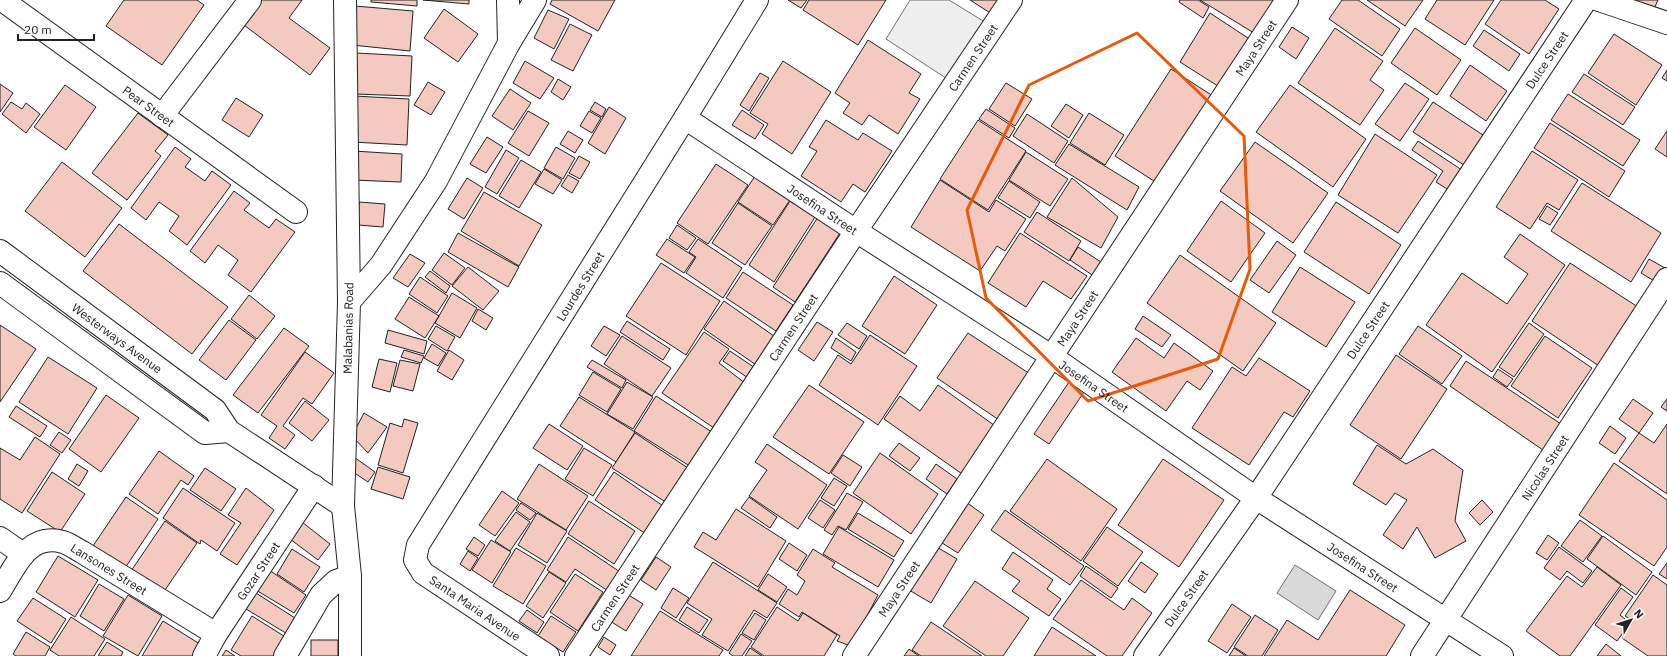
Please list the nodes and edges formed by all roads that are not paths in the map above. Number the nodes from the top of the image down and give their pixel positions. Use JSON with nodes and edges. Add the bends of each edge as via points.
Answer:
{"nodes":[{"id":1,"x":250,"y":0,"type":"edge"},
{"id":2,"x":345,"y":0,"type":"edge"},
{"id":3,"x":508,"y":0,"type":"edge"},
{"id":4,"x":535,"y":0,"type":"edge"},
{"id":5,"x":757,"y":0,"type":"edge"},
{"id":6,"x":1011,"y":0,"type":"edge"},
{"id":7,"x":1287,"y":0,"type":"edge"},
{"id":8,"x":1586,"y":0,"type":"edge"},
{"id":9,"x":1599,"y":0,"type":"edge"},
{"id":10,"x":12,"y":3,"type":"edge"},
{"id":11,"x":1667,"y":23,"type":"edge"},
{"id":12,"x":509,"y":43,"type":"junction"},
{"id":13,"x":162,"y":116,"type":"junction"},
{"id":14,"x":685,"y":118,"type":"junction"},
{"id":15,"x":296,"y":212,"type":"dead end"},
{"id":16,"x":856,"y":231,"type":"junction"},
{"id":17,"x":0,"y":251,"type":"edge"},
{"id":18,"x":1667,"y":279,"type":"edge"},
{"id":19,"x":0,"y":283,"type":"edge"},
{"id":20,"x":349,"y":302,"type":"junction"},
{"id":21,"x":1051,"y":356,"type":"junction"},
{"id":22,"x":229,"y":431,"type":"junction"},
{"id":23,"x":314,"y":486,"type":"junction"},
{"id":24,"x":1256,"y":498,"type":"junction"},
{"id":25,"x":343,"y":506,"type":"junction"},
{"id":26,"x":0,"y":538,"type":"edge"},
{"id":27,"x":22,"y":554,"type":"junction"},
{"id":28,"x":423,"y":573,"type":"joint"},
{"id":29,"x":350,"y":576,"type":"junction"},
{"id":30,"x":0,"y":591,"type":"edge"},
{"id":31,"x":1446,"y":619,"type":"junction"},
{"id":32,"x":216,"y":634,"type":"junction"},
{"id":33,"x":204,"y":656,"type":"edge"},
{"id":34,"x":285,"y":656,"type":"edge"},
{"id":35,"x":350,"y":656,"type":"edge"},
{"id":36,"x":548,"y":656,"type":"edge"},
{"id":37,"x":576,"y":656,"type":"edge"},
{"id":38,"x":854,"y":656,"type":"edge"},
{"id":39,"x":1145,"y":656,"type":"edge"},
{"id":40,"x":1422,"y":656,"type":"edge"},
{"id":41,"x":1502,"y":656,"type":"edge"}],
"edges":[{"from":1,"to":13,"type":"street"},
{"from":2,"to":20,"type":"street","name":"Malabanias Road"},
{"from":3,"to":12,"type":"street"},
{"from":4,"to":12,"type":"street"},
{"from":5,"to":14,"type":"street","name":"Lourdes Street"},
{"from":6,"to":16,"type":"street","name":"Carmen Street"},
{"from":7,"to":21,"type":"street","name":"Maya Street"},
{"from":8,"to":24,"type":"street","name":"Dulce Street"},
{"from":9,"to":11,"type":"street"},
{"from":10,"to":13,"type":"street","name":"Pear Street"},
{"from":12,"to":20,"type":"street","via":[[436,181],[381,265]]},
{"from":13,"to":15,"type":"street","name":"Pear Street"},
{"from":14,"to":16,"type":"street","name":"Josefina Street"},
{"from":14,"to":28,"type":"street","name":"Lourdes Street","via":[[418,545],[414,560]]},
{"from":16,"to":21,"type":"street","name":"Josefina Street"},
{"from":16,"to":37,"type":"street","name":"Carmen Street"},
{"from":17,"to":22,"type":"street","name":"Westerways Avenue","via":[[215,410]]},
{"from":18,"to":31,"type":"street","name":"Nicolas Street"},
{"from":19,"to":22,"type":"street","via":[[205,433]]},
{"from":20,"to":25,"type":"street","name":"Malabanias Road"},
{"from":21,"to":24,"type":"street","name":"Josefina Street"},
{"from":21,"to":38,"type":"street","name":"Maya Street"},
{"from":22,"to":23,"type":"street","name":"Westerways Avenue"},
{"from":23,"to":25,"type":"street","name":"Westerways Avenue"},
{"from":23,"to":32,"type":"street","name":"Gozar Street"},
{"from":24,"to":31,"type":"street","name":"Josefina Street"},
{"from":24,"to":39,"type":"street","name":"Dulce Street"},
{"from":25,"to":29,"type":"street","name":"Malabanias Road"},
{"from":26,"to":27,"type":"street"},
{"from":27,"to":30,"type":"street"},
{"from":27,"to":32,"type":"street","name":"Lansones Street","via":[[41,542],[52,540],[65,543]]},
{"from":28,"to":36,"type":"street","name":"Santa Maria Avenue"},
{"from":29,"to":34,"type":"street","via":[[336,581],[321,595]]},
{"from":29,"to":35,"type":"street","name":"Malabanias Road"},
{"from":31,"to":40,"type":"street","name":"Nicolas Street"},
{"from":31,"to":41,"type":"street","name":"Josefina Street"},
{"from":32,"to":33,"type":"street","name":"Gozar Street"}]}
